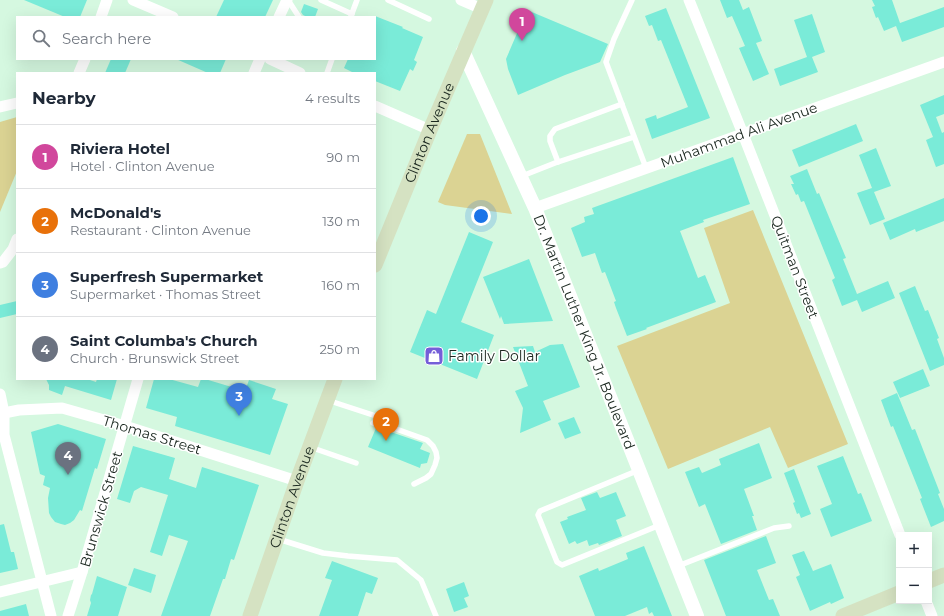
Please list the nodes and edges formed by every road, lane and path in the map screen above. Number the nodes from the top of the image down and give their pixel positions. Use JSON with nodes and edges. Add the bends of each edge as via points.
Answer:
{"nodes":[{"id":1,"x":107,"y":0,"type":"edge"},
{"id":2,"x":133,"y":0,"type":"edge"},
{"id":3,"x":287,"y":0,"type":"edge"},
{"id":4,"x":321,"y":0,"type":"edge"},
{"id":5,"x":358,"y":0,"type":"edge"},
{"id":6,"x":388,"y":0,"type":"edge"},
{"id":7,"x":460,"y":0,"type":"edge"},
{"id":8,"x":632,"y":0,"type":"edge"},
{"id":9,"x":689,"y":0,"type":"edge"},
{"id":10,"x":484,"y":5,"type":"edge"},
{"id":11,"x":351,"y":15,"type":"edge"},
{"id":12,"x":101,"y":16,"type":"edge"},
{"id":13,"x":171,"y":16,"type":"edge"},
{"id":14,"x":279,"y":16,"type":"edge"},
{"id":15,"x":298,"y":16,"type":"edge"},
{"id":16,"x":429,"y":19,"type":"dead end"},
{"id":17,"x":463,"y":51,"type":"junction"},
{"id":18,"x":85,"y":60,"type":"edge"},
{"id":19,"x":260,"y":60,"type":"edge"},
{"id":20,"x":272,"y":60,"type":"edge"},
{"id":21,"x":332,"y":60,"type":"edge"},
{"id":22,"x":944,"y":62,"type":"edge"},
{"id":23,"x":80,"y":72,"type":"edge"},
{"id":24,"x":254,"y":72,"type":"edge"},
{"id":25,"x":298,"y":72,"type":"edge"},
{"id":26,"x":326,"y":72,"type":"edge"},
{"id":27,"x":16,"y":103,"type":"edge"},
{"id":28,"x":622,"y":104,"type":"junction"},
{"id":29,"x":376,"y":106,"type":"edge"},
{"id":30,"x":0,"y":107,"type":"edge"},
{"id":31,"x":430,"y":130,"type":"junction"},
{"id":32,"x":742,"y":134,"type":"junction"},
{"id":33,"x":634,"y":137,"type":"junction"},
{"id":34,"x":558,"y":162,"type":"junction"},
{"id":35,"x":646,"y":168,"type":"junction"},
{"id":36,"x":521,"y":177,"type":"junction"},
{"id":37,"x":535,"y":208,"type":"junction"},
{"id":38,"x":16,"y":246,"type":"edge"},
{"id":39,"x":0,"y":263,"type":"edge"},
{"id":40,"x":376,"y":263,"type":"edge"},
{"id":41,"x":138,"y":380,"type":"edge"},
{"id":42,"x":335,"y":380,"type":"edge"},
{"id":43,"x":0,"y":394,"type":"edge"},
{"id":44,"x":327,"y":400,"type":"junction"},
{"id":45,"x":4,"y":413,"type":"junction"},
{"id":46,"x":376,"y":416,"type":"dead end"},
{"id":47,"x":373,"y":423,"type":"dead end"},
{"id":48,"x":125,"y":426,"type":"junction"},
{"id":49,"x":310,"y":447,"type":"junction"},
{"id":50,"x":356,"y":463,"type":"dead end"},
{"id":51,"x":639,"y":470,"type":"junction"},
{"id":52,"x":297,"y":481,"type":"junction"},
{"id":53,"x":414,"y":484,"type":"dead end"},
{"id":54,"x":661,"y":525,"type":"junction"},
{"id":55,"x":789,"y":526,"type":"dead end"},
{"id":56,"x":899,"y":532,"type":"edge"},
{"id":57,"x":278,"y":539,"type":"junction"},
{"id":58,"x":677,"y":566,"type":"junction"},
{"id":59,"x":82,"y":572,"type":"junction"},
{"id":60,"x":944,"y":575,"type":"edge"},
{"id":61,"x":932,"y":580,"type":"edge"},
{"id":62,"x":43,"y":582,"type":"junction"},
{"id":63,"x":0,"y":592,"type":"edge"},
{"id":64,"x":896,"y":594,"type":"edge"},
{"id":65,"x":927,"y":604,"type":"edge"},
{"id":66,"x":52,"y":616,"type":"edge"},
{"id":67,"x":68,"y":616,"type":"edge"},
{"id":68,"x":250,"y":616,"type":"edge"},
{"id":69,"x":436,"y":616,"type":"edge"},
{"id":70,"x":697,"y":616,"type":"edge"},
{"id":71,"x":843,"y":616,"type":"edge"},
{"id":72,"x":932,"y":616,"type":"edge"}],
"edges":[{"from":1,"to":12,"type":"street"},
{"from":2,"to":13,"type":"street"},
{"from":3,"to":14,"type":"street"},
{"from":3,"to":15,"type":"lane"},
{"from":4,"to":11,"type":"lane"},
{"from":5,"to":11,"type":"lane"},
{"from":6,"to":16,"type":"lane"},
{"from":7,"to":10,"type":"street"},
{"from":8,"to":28,"type":"lane","via":[[606,62]]},
{"from":9,"to":32,"type":"street","name":"Quitman Street"},
{"from":10,"to":17,"type":"main road","name":"Clinton Avenue"},
{"from":17,"to":31,"type":"main road","name":"Clinton Avenue"},
{"from":17,"to":36,"type":"street","name":"Dr. Martin Luther King Jr. Boulevard"},
{"from":18,"to":23,"type":"street"},
{"from":19,"to":24,"type":"street"},
{"from":20,"to":25,"type":"street"},
{"from":21,"to":26,"type":"lane"},
{"from":22,"to":32,"type":"street","name":"Muhammad Ali Avenue"},
{"from":27,"to":30,"type":"street"},
{"from":28,"to":33,"type":"lane"},
{"from":28,"to":34,"type":"lane","via":[[555,129],[550,141]]},
{"from":29,"to":31,"type":"street"},
{"from":31,"to":40,"type":"main road","name":"Clinton Avenue"},
{"from":32,"to":35,"type":"street","name":"Muhammad Ali Avenue"},
{"from":32,"to":56,"type":"street","name":"Quitman Street"},
{"from":33,"to":34,"type":"lane"},
{"from":33,"to":35,"type":"lane"},
{"from":34,"to":36,"type":"lane"},
{"from":35,"to":37,"type":"street","name":"Muhammad Ali Avenue"},
{"from":36,"to":37,"type":"street","name":"Dr. Martin Luther King Jr. Boulevard"},
{"from":37,"to":51,"type":"street","name":"Dr. Martin Luther King Jr. Boulevard"},
{"from":38,"to":39,"type":"street"},
{"from":41,"to":48,"type":"street","name":"Brunswick Street"},
{"from":42,"to":44,"type":"main road","name":"Clinton Avenue"},
{"from":43,"to":45,"type":"street"},
{"from":44,"to":46,"type":"lane"},
{"from":44,"to":49,"type":"main road","name":"Clinton Avenue"},
{"from":45,"to":48,"type":"street","name":"Thomas Street","via":[[62,408]]},
{"from":45,"to":62,"type":"street","via":[[4,436]]},
{"from":47,"to":53,"type":"lane","via":[[427,440],[432,446],[437,458],[431,474]]},
{"from":48,"to":52,"type":"street","name":"Thomas Street"},
{"from":48,"to":59,"type":"street","name":"Brunswick Street"},
{"from":49,"to":50,"type":"lane"},
{"from":49,"to":52,"type":"main road","name":"Clinton Avenue"},
{"from":51,"to":54,"type":"street","name":"Dr. Martin Luther King Jr. Boulevard"},
{"from":51,"to":54,"type":"lane","via":[[540,511],[538,515],[557,562],[562,565]]},
{"from":52,"to":57,"type":"main road","name":"Clinton Avenue"},
{"from":54,"to":58,"type":"street","name":"Dr. Martin Luther King Jr. Boulevard"},
{"from":55,"to":58,"type":"lane","via":[[774,528]]},
{"from":57,"to":68,"type":"main road","name":"Clinton Avenue"},
{"from":57,"to":69,"type":"lane","via":[[324,553],[397,560],[421,580]]},
{"from":58,"to":70,"type":"street","name":"Dr. Martin Luther King Jr. Boulevard"},
{"from":59,"to":62,"type":"street"},
{"from":59,"to":67,"type":"street","name":"Brunswick Street"},
{"from":60,"to":61,"type":"main road"},
{"from":62,"to":63,"type":"street"},
{"from":62,"to":66,"type":"street"},
{"from":64,"to":71,"type":"main road"},
{"from":65,"to":72,"type":"street"}]}
